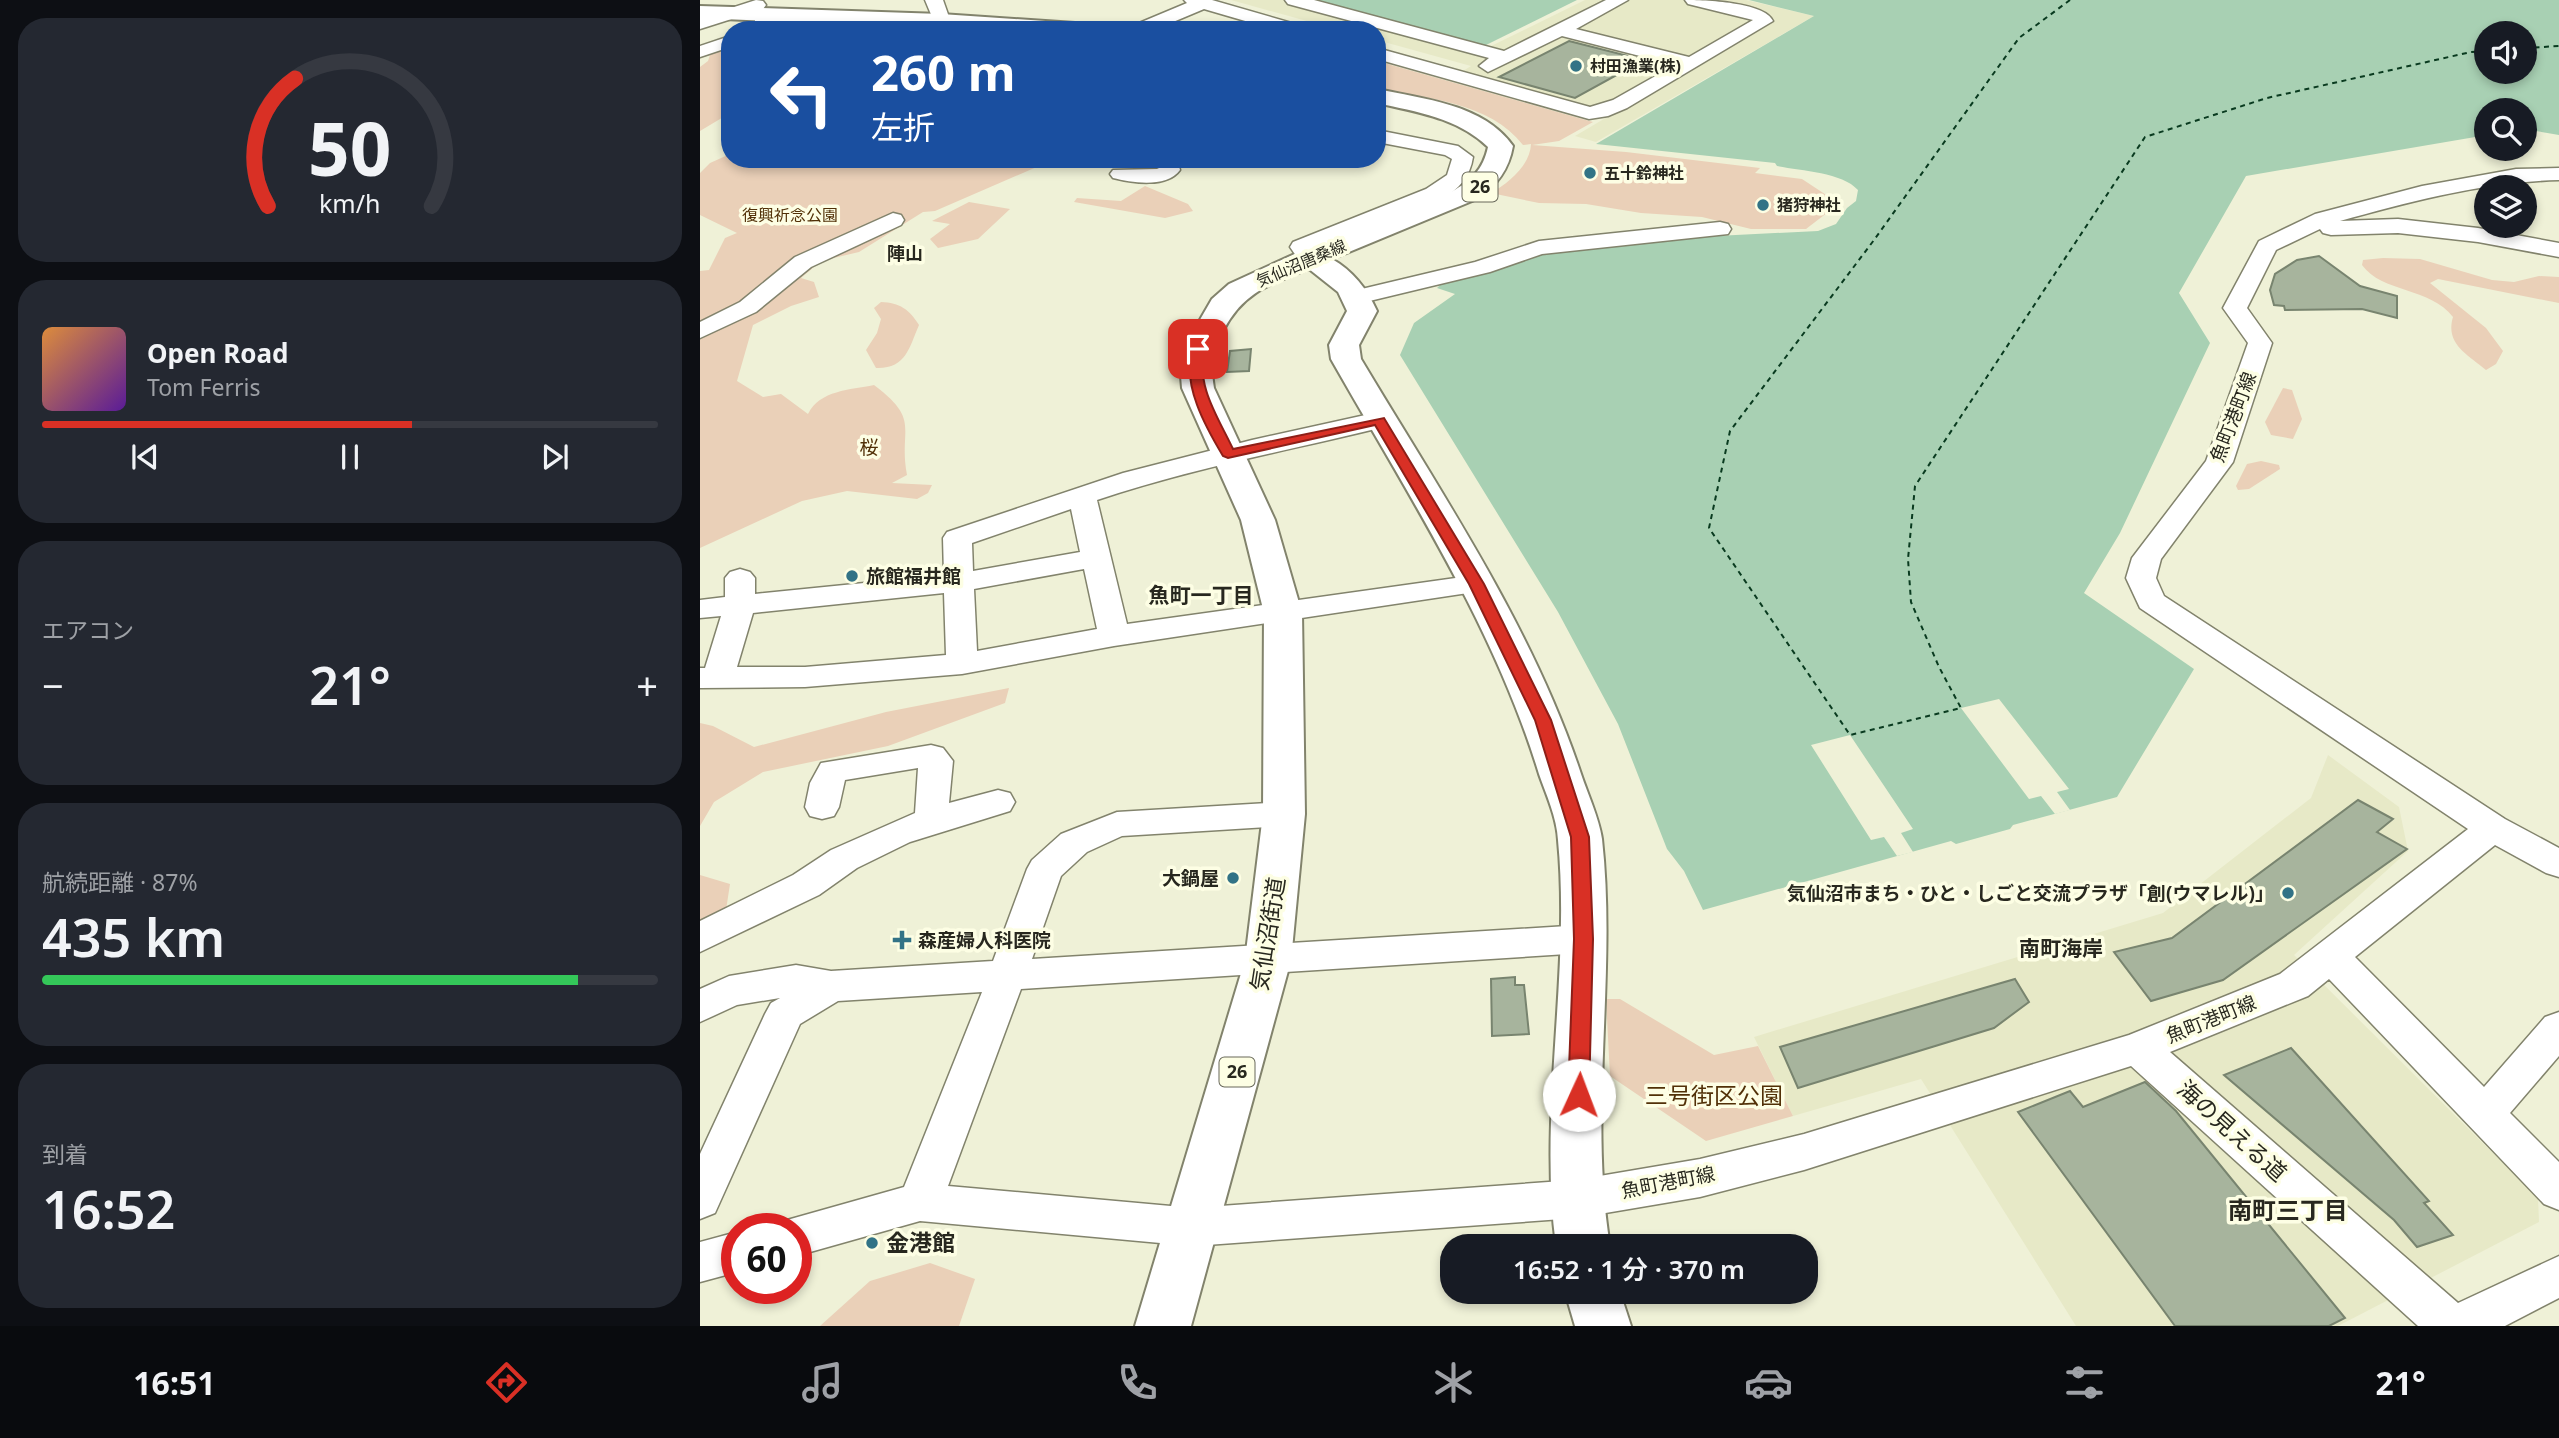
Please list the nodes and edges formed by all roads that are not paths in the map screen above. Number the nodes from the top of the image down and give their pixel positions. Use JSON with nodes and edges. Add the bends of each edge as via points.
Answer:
{"nodes":[{"id":1,"x":1294,"y":0,"type":"edge"},
{"id":2,"x":1619,"y":0,"type":"edge"},
{"id":3,"x":1694,"y":0,"type":"edge"},
{"id":4,"x":1198,"y":1,"type":"edge"},
{"id":5,"x":926,"y":10,"type":"edge"},
{"id":6,"x":700,"y":12,"type":"edge"},
{"id":7,"x":729,"y":13,"type":"junction"},
{"id":8,"x":767,"y":18,"type":"edge"},
{"id":9,"x":1008,"y":21,"type":"edge"},
{"id":10,"x":1157,"y":21,"type":"edge"},
{"id":11,"x":1266,"y":21,"type":"edge"},
{"id":12,"x":1372,"y":21,"type":"edge"},
{"id":13,"x":700,"y":24,"type":"edge"},
{"id":14,"x":1386,"y":25,"type":"edge"},
{"id":15,"x":1560,"y":30,"type":"junction"},
{"id":16,"x":721,"y":44,"type":"edge"},
{"id":17,"x":700,"y":52,"type":"edge"},
{"id":18,"x":1386,"y":56,"type":"edge"},
{"id":19,"x":1506,"y":57,"type":"junction"},
{"id":20,"x":1691,"y":63,"type":"junction"},
{"id":21,"x":1465,"y":78,"type":"junction"},
{"id":22,"x":1386,"y":98,"type":"edge"},
{"id":23,"x":1386,"y":138,"type":"edge"},
{"id":24,"x":1169,"y":168,"type":"edge"},
{"id":25,"x":1120,"y":174,"type":"dead end"},
{"id":26,"x":2559,"y":174,"type":"edge"},
{"id":27,"x":2422,"y":192,"type":"junction"},
{"id":28,"x":893,"y":220,"type":"dead end"},
{"id":29,"x":2419,"y":228,"type":"junction"},
{"id":30,"x":1720,"y":229,"type":"dead end"},
{"id":31,"x":2285,"y":236,"type":"junction"},
{"id":32,"x":2559,"y":250,"type":"edge"},
{"id":33,"x":1309,"y":258,"type":"junction"},
{"id":34,"x":1357,"y":297,"type":"junction"},
{"id":35,"x":700,"y":331,"type":"edge"},
{"id":36,"x":1379,"y":420,"type":"junction"},
{"id":37,"x":1228,"y":454,"type":"junction"},
{"id":38,"x":1082,"y":496,"type":"junction"},
{"id":39,"x":1096,"y":558,"type":"junction"},
{"id":40,"x":958,"y":583,"type":"junction"},
{"id":41,"x":1477,"y":584,"type":"junction"},
{"id":42,"x":740,"y":592,"type":"junction"},
{"id":43,"x":700,"y":609,"type":"edge"},
{"id":44,"x":1283,"y":613,"type":"junction"},
{"id":45,"x":1114,"y":636,"type":"junction"},
{"id":46,"x":962,"y":664,"type":"junction"},
{"id":47,"x":709,"y":678,"type":"edge"},
{"id":48,"x":998,"y":802,"type":"dead end"},
{"id":49,"x":822,"y":807,"type":"dead end"},
{"id":50,"x":1284,"y":814,"type":"junction"},
{"id":51,"x":933,"y":820,"type":"junction"},
{"id":52,"x":2493,"y":828,"type":"junction"},
{"id":53,"x":2559,"y":864,"type":"edge"},
{"id":54,"x":700,"y":939,"type":"edge"},
{"id":55,"x":1583,"y":939,"type":"junction"},
{"id":56,"x":2330,"y":957,"type":"junction"},
{"id":57,"x":1268,"y":960,"type":"junction"},
{"id":58,"x":1007,"y":976,"type":"junction"},
{"id":59,"x":831,"y":986,"type":"junction"},
{"id":60,"x":700,"y":1007,"type":"edge"},
{"id":61,"x":2559,"y":1028,"type":"edge"},
{"id":62,"x":2138,"y":1048,"type":"junction"},
{"id":63,"x":2484,"y":1115,"type":"junction"},
{"id":64,"x":2559,"y":1191,"type":"edge"},
{"id":65,"x":1576,"y":1199,"type":"junction"},
{"id":66,"x":700,"y":1200,"type":"edge"},
{"id":67,"x":920,"y":1202,"type":"junction"},
{"id":68,"x":1193,"y":1227,"type":"junction"},
{"id":69,"x":812,"y":1232,"type":"edge"},
{"id":70,"x":1581,"y":1234,"type":"edge"},
{"id":71,"x":721,"y":1256,"type":"edge"},
{"id":72,"x":700,"y":1262,"type":"edge"},
{"id":73,"x":2559,"y":1276,"type":"edge"},
{"id":74,"x":1597,"y":1304,"type":"edge"},
{"id":75,"x":1163,"y":1326,"type":"edge"},
{"id":76,"x":1603,"y":1326,"type":"edge"},
{"id":77,"x":2451,"y":1326,"type":"edge"},
{"id":78,"x":2459,"y":1326,"type":"edge"}],
"edges":[{"from":1,"to":12,"type":"street"},
{"from":2,"to":15,"type":"street"},
{"from":3,"to":20,"type":"street","via":[[1764,19]]},
{"from":4,"to":10,"type":"street"},
{"from":4,"to":11,"type":"street"},
{"from":5,"to":8,"type":"main road"},
{"from":5,"to":9,"type":"main road"},
{"from":6,"to":7,"type":"main road"},
{"from":7,"to":8,"type":"main road"},
{"from":7,"to":13,"type":"street"},
{"from":14,"to":19,"type":"street"},
{"from":15,"to":19,"type":"street"},
{"from":15,"to":20,"type":"street"},
{"from":16,"to":17,"type":"street"},
{"from":18,"to":21,"type":"street"},
{"from":19,"to":21,"type":"street"},
{"from":20,"to":21,"type":"street","via":[[1601,112],[1589,113]]},
{"from":22,"to":33,"type":"main road","name":"気仙沼唐桑線","number":"26","via":[[1469,120],[1501,146],[1499,158],[1477,190]]},
{"from":23,"to":33,"type":"street","via":[[1451,150],[1463,157],[1460,173],[1434,194],[1301,247]]},
{"from":24,"to":25,"type":"street","via":[[1161,176]]},
{"from":26,"to":27,"type":"street","via":[[2516,176]]},
{"from":27,"to":29,"type":"street"},
{"from":27,"to":31,"type":"street","via":[[2346,212]]},
{"from":28,"to":35,"type":"street","via":[[803,262],[748,307]]},
{"from":29,"to":31,"type":"street","via":[[2326,228]]},
{"from":29,"to":32,"type":"street"},
{"from":30,"to":34,"type":"street","via":[[1539,248],[1482,267]]},
{"from":31,"to":52,"type":"street","name":"魚町港町線","via":[[2267,246],[2235,308],[2260,343],[2219,462],[2147,558],[2141,578],[2151,601]]},
{"from":33,"to":34,"type":"main road","via":[[1338,274]]},
{"from":33,"to":37,"type":"main road","name":"気仙沼唐桑線","number":"26","via":[[1239,290],[1222,305],[1198,349],[1198,388]]},
{"from":34,"to":36,"type":"main road","via":[[1362,311],[1344,345],[1346,359]]},
{"from":36,"to":37,"type":"street"},
{"from":36,"to":41,"type":"main road"},
{"from":37,"to":38,"type":"street"},
{"from":37,"to":44,"type":"main road","name":"気仙沼唐桑線","number":"26","via":[[1258,520]]},
{"from":38,"to":39,"type":"street"},
{"from":38,"to":40,"type":"street","via":[[957,538]]},
{"from":39,"to":40,"type":"street"},
{"from":39,"to":45,"type":"street"},
{"from":40,"to":42,"type":"street"},
{"from":40,"to":46,"type":"street"},
{"from":41,"to":44,"type":"street"},
{"from":41,"to":55,"type":"main road","via":[[1543,720],[1580,837]]},
{"from":42,"to":43,"type":"street"},
{"from":42,"to":47,"type":"street"},
{"from":44,"to":45,"type":"street"},
{"from":44,"to":50,"type":"main road","name":"気仙沼街道","number":"26"},
{"from":45,"to":46,"type":"street"},
{"from":46,"to":47,"type":"street","via":[[805,677]]},
{"from":48,"to":51,"type":"street"},
{"from":49,"to":51,"type":"street","via":[[833,771],[931,756],[936,761]]},
{"from":50,"to":57,"type":"main road","name":"気仙沼街道","number":"26"},
{"from":50,"to":58,"type":"street","via":[[1117,824],[1074,843],[1045,869]]},
{"from":51,"to":54,"type":"street","via":[[845,859],[806,885]]},
{"from":52,"to":53,"type":"street"},
{"from":52,"to":56,"type":"street","name":"魚町港町線"},
{"from":55,"to":57,"type":"street"},
{"from":55,"to":65,"type":"main road"},
{"from":56,"to":62,"type":"street","name":"魚町港町線","via":[[2294,985]]},
{"from":56,"to":63,"type":"street"},
{"from":57,"to":58,"type":"street"},
{"from":57,"to":68,"type":"main road","name":"気仙沼街道","number":"26"},
{"from":58,"to":59,"type":"street"},
{"from":58,"to":67,"type":"street"},
{"from":59,"to":60,"type":"street","via":[[796,980],[742,988]]},
{"from":59,"to":66,"type":"street","via":[[785,1014]]},
{"from":61,"to":63,"type":"street"},
{"from":62,"to":65,"type":"street","name":"魚町港町線","via":[[1804,1152],[1700,1178]]},
{"from":62,"to":77,"type":"street","name":"海の見える道"},
{"from":63,"to":64,"type":"street"},
{"from":65,"to":68,"type":"street","name":"魚町港町線"},
{"from":65,"to":70,"type":"main road"},
{"from":67,"to":68,"type":"street","name":"魚町港町線"},
{"from":67,"to":69,"type":"street"},
{"from":68,"to":75,"type":"main road","name":"気仙沼街道","number":"26"},
{"from":71,"to":72,"type":"street"},
{"from":73,"to":78,"type":"street"},
{"from":74,"to":76,"type":"main road"}]}
